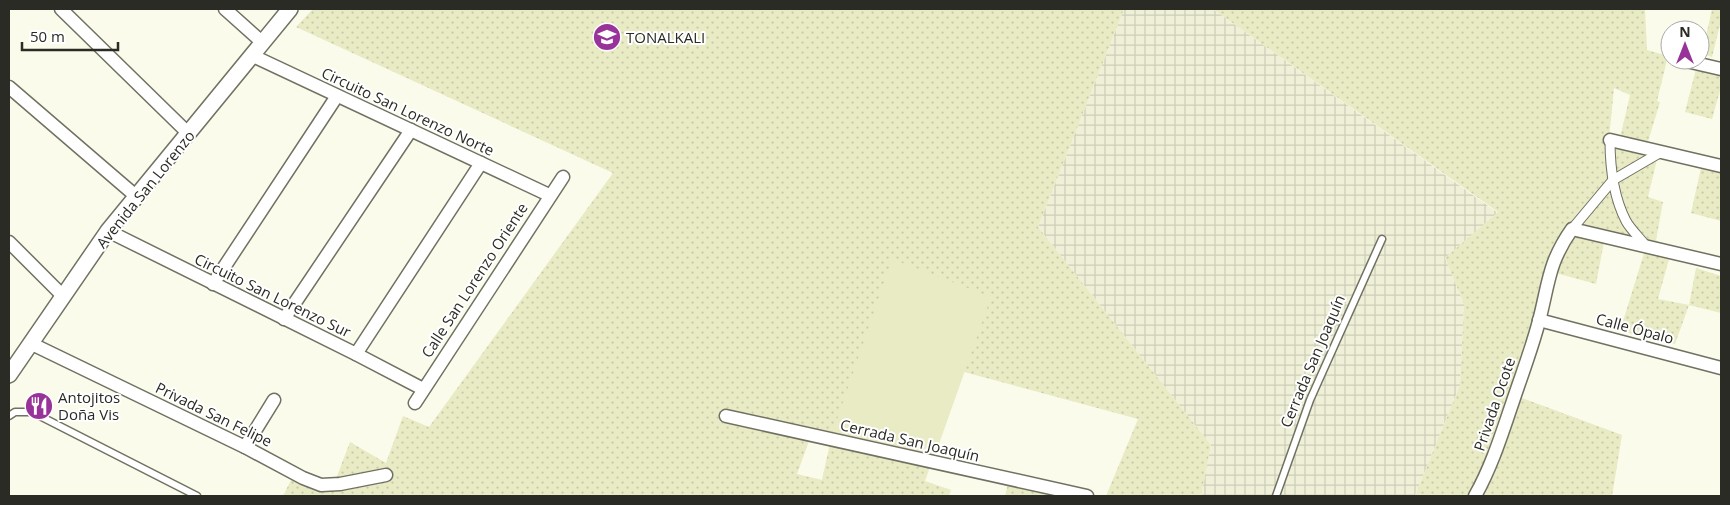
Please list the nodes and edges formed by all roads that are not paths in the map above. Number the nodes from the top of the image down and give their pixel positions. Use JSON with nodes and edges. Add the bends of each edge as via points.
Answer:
{"nodes":[{"id":1,"x":61,"y":9,"type":"edge"},
{"id":2,"x":224,"y":9,"type":"edge"},
{"id":3,"x":290,"y":9,"type":"edge"},
{"id":4,"x":263,"y":43,"type":"junction"},
{"id":5,"x":253,"y":56,"type":"junction"},
{"id":6,"x":9,"y":87,"type":"edge"},
{"id":7,"x":337,"y":96,"type":"junction"},
{"id":8,"x":411,"y":130,"type":"junction"},
{"id":9,"x":189,"y":134,"type":"junction"},
{"id":10,"x":1610,"y":140,"type":"joint"},
{"id":11,"x":1660,"y":152,"type":"junction"},
{"id":12,"x":480,"y":163,"type":"junction"},
{"id":13,"x":1721,"y":166,"type":"edge"},
{"id":14,"x":563,"y":177,"type":"dead end"},
{"id":15,"x":1613,"y":180,"type":"junction"},
{"id":16,"x":549,"y":195,"type":"junction"},
{"id":17,"x":137,"y":197,"type":"junction"},
{"id":18,"x":1572,"y":229,"type":"junction"},
{"id":19,"x":108,"y":231,"type":"junction"},
{"id":20,"x":1382,"y":239,"type":"dead end"},
{"id":21,"x":9,"y":242,"type":"edge"},
{"id":22,"x":1646,"y":246,"type":"junction"},
{"id":23,"x":1721,"y":264,"type":"edge"},
{"id":24,"x":213,"y":284,"type":"junction"},
{"id":25,"x":64,"y":297,"type":"junction"},
{"id":26,"x":284,"y":319,"type":"junction"},
{"id":27,"x":1539,"y":320,"type":"junction"},
{"id":28,"x":32,"y":344,"type":"junction"},
{"id":29,"x":356,"y":354,"type":"junction"},
{"id":30,"x":1721,"y":368,"type":"edge"},
{"id":31,"x":9,"y":375,"type":"edge"},
{"id":32,"x":423,"y":389,"type":"junction"},
{"id":33,"x":274,"y":400,"type":"dead end"},
{"id":34,"x":416,"y":403,"type":"dead end"},
{"id":35,"x":9,"y":416,"type":"edge"},
{"id":36,"x":726,"y":416,"type":"dead end"},
{"id":37,"x":245,"y":446,"type":"junction"},
{"id":38,"x":386,"y":475,"type":"dead end"},
{"id":39,"x":197,"y":496,"type":"edge"},
{"id":40,"x":1086,"y":496,"type":"edge"},
{"id":41,"x":1276,"y":496,"type":"edge"},
{"id":42,"x":1475,"y":496,"type":"edge"}],
"edges":[{"from":1,"to":9,"type":"street"},
{"from":2,"to":4,"type":"street"},
{"from":3,"to":4,"type":"street","name":"Avenida San Lorenzo"},
{"from":4,"to":5,"type":"street","name":"Avenida San Lorenzo"},
{"from":5,"to":7,"type":"street","name":"Circuito San Lorenzo Norte"},
{"from":5,"to":9,"type":"street","name":"Avenida San Lorenzo"},
{"from":6,"to":17,"type":"street"},
{"from":7,"to":8,"type":"street","name":"Circuito San Lorenzo Norte"},
{"from":7,"to":24,"type":"street"},
{"from":8,"to":12,"type":"street","name":"Circuito San Lorenzo Norte"},
{"from":8,"to":26,"type":"street"},
{"from":9,"to":17,"type":"street","name":"Avenida San Lorenzo"},
{"from":10,"to":11,"type":"street"},
{"from":10,"to":15,"type":"street"},
{"from":11,"to":13,"type":"street"},
{"from":11,"to":15,"type":"street"},
{"from":12,"to":16,"type":"street","name":"Circuito San Lorenzo Norte"},
{"from":12,"to":29,"type":"street"},
{"from":14,"to":16,"type":"street","name":"Calle San Lorenzo Oriente"},
{"from":15,"to":18,"type":"street"},
{"from":15,"to":22,"type":"street","via":[[1626,222]]},
{"from":16,"to":32,"type":"street","name":"Calle San Lorenzo Oriente"},
{"from":17,"to":19,"type":"street","name":"Avenida San Lorenzo"},
{"from":18,"to":22,"type":"street"},
{"from":18,"to":27,"type":"street","name":"Privada Ocote","via":[[1558,249],[1549,272]]},
{"from":19,"to":24,"type":"street","name":"Circuito San Lorenzo Sur"},
{"from":19,"to":25,"type":"street","name":"Avenida San Lorenzo"},
{"from":20,"to":41,"type":"lane","name":"Cerrada San Joaquín","via":[[1310,400]]},
{"from":21,"to":25,"type":"street"},
{"from":22,"to":23,"type":"street"},
{"from":24,"to":26,"type":"street","name":"Circuito San Lorenzo Sur"},
{"from":25,"to":28,"type":"street","name":"Avenida San Lorenzo"},
{"from":26,"to":29,"type":"street","name":"Circuito San Lorenzo Sur"},
{"from":27,"to":30,"type":"street","name":"Calle Ópalo"},
{"from":27,"to":42,"type":"street","name":"Privada Ocote","via":[[1488,474]]},
{"from":28,"to":31,"type":"street","name":"Avenida San Lorenzo"},
{"from":28,"to":37,"type":"street","name":"Privada San Felipe"},
{"from":29,"to":32,"type":"street","name":"Circuito San Lorenzo Sur"},
{"from":32,"to":34,"type":"street","name":"Calle San Lorenzo Oriente"},
{"from":33,"to":37,"type":"street"},
{"from":35,"to":39,"type":"lane","via":[[15,412],[32,412]]},
{"from":36,"to":40,"type":"street","name":"Cerrada San Joaquín"},
{"from":37,"to":38,"type":"street","name":"Privada San Felipe","via":[[321,485]]}]}
